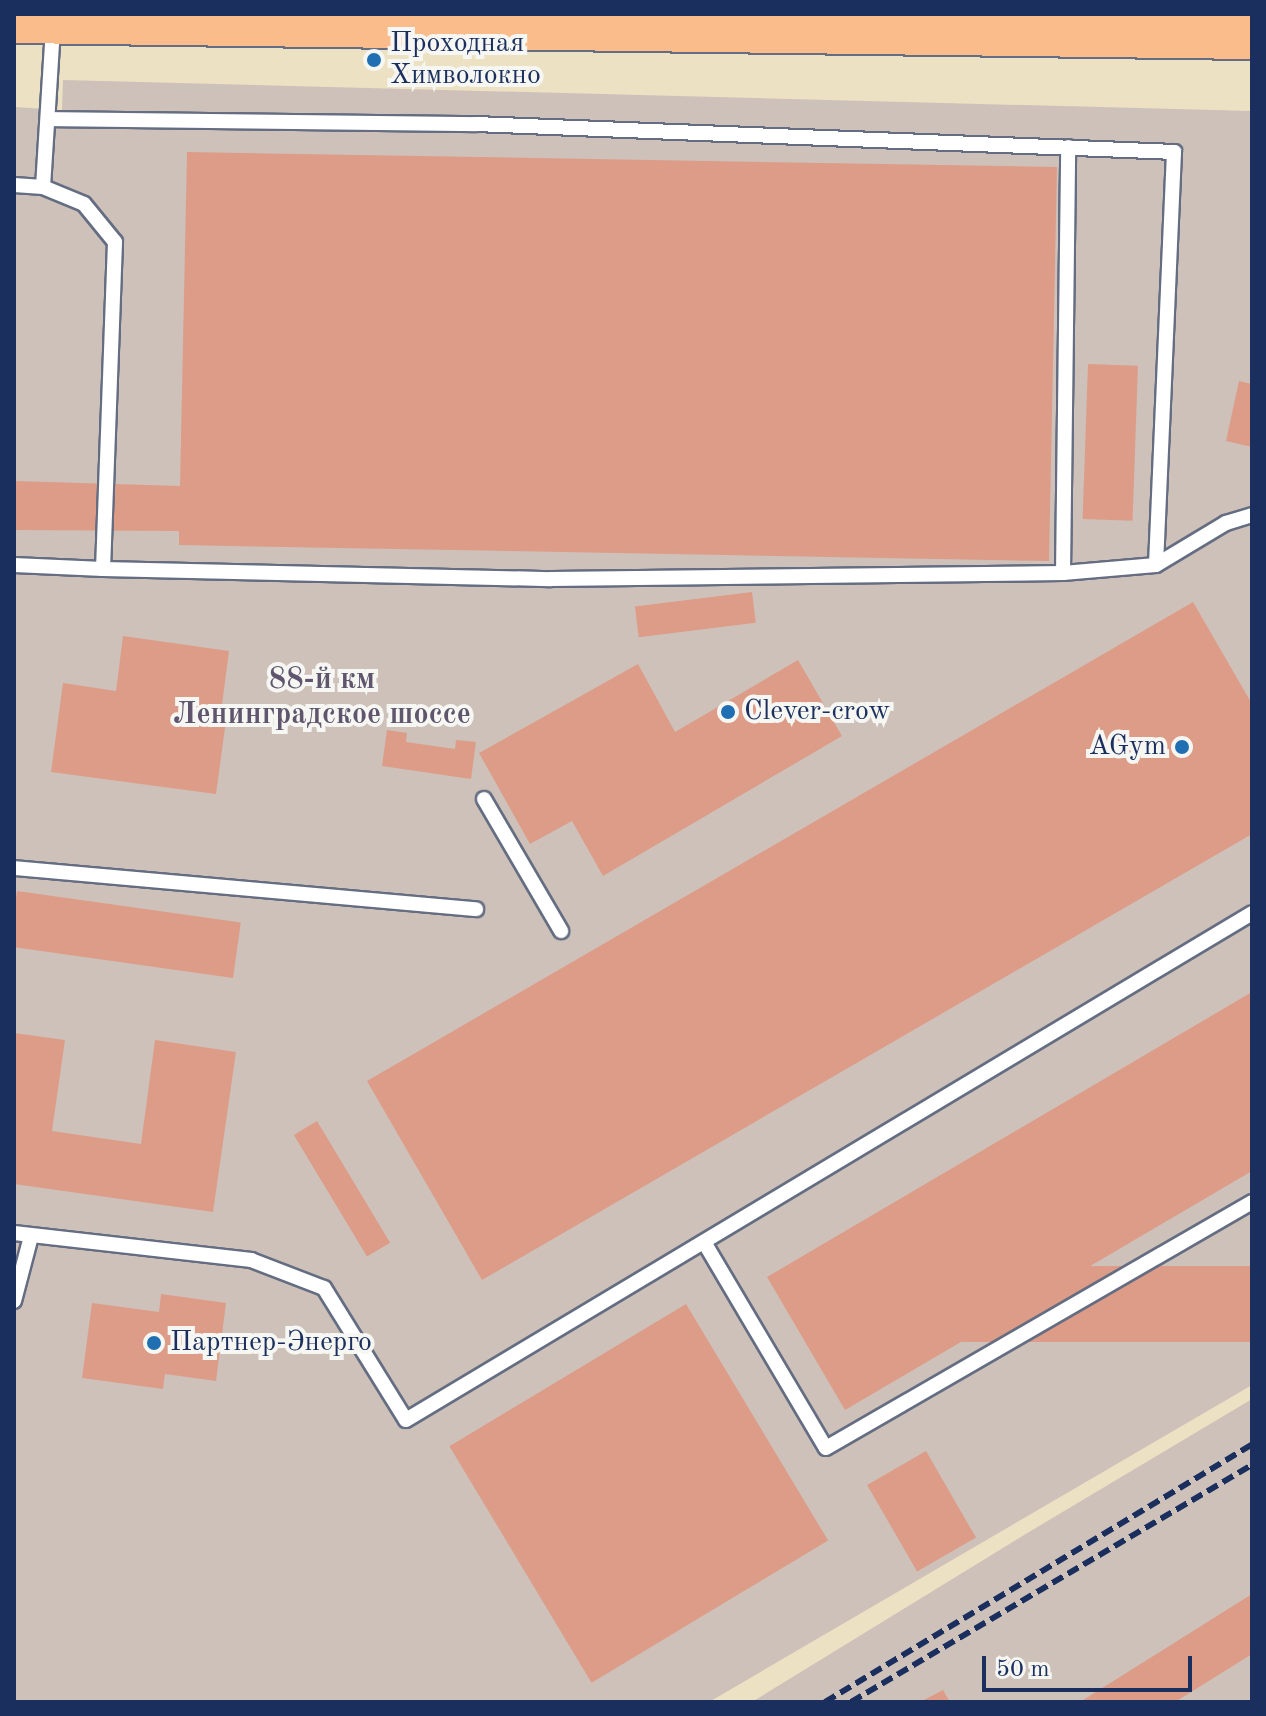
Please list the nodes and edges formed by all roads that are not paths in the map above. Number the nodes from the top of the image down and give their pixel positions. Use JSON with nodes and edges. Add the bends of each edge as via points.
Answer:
{"nodes":[{"id":1,"x":34,"y":22,"type":"edge"},
{"id":2,"x":1252,"y":37,"type":"edge"},
{"id":3,"x":49,"y":119,"type":"junction"},
{"id":4,"x":1068,"y":147,"type":"junction"},
{"id":5,"x":14,"y":185,"type":"edge"},
{"id":6,"x":43,"y":187,"type":"junction"},
{"id":7,"x":1252,"y":515,"type":"edge"},
{"id":8,"x":14,"y":565,"type":"edge"},
{"id":9,"x":1156,"y":565,"type":"junction"},
{"id":10,"x":103,"y":569,"type":"junction"},
{"id":11,"x":1063,"y":573,"type":"junction"},
{"id":12,"x":484,"y":799,"type":"dead end"},
{"id":13,"x":14,"y":868,"type":"edge"},
{"id":14,"x":476,"y":909,"type":"dead end"},
{"id":15,"x":1252,"y":913,"type":"edge"},
{"id":16,"x":561,"y":931,"type":"dead end"},
{"id":17,"x":1252,"y":1202,"type":"edge"},
{"id":18,"x":14,"y":1233,"type":"edge"},
{"id":19,"x":31,"y":1236,"type":"junction"},
{"id":20,"x":704,"y":1242,"type":"junction"},
{"id":21,"x":14,"y":1301,"type":"edge"}],
"edges":[{"from":1,"to":2,"type":"highway"},
{"from":1,"to":3,"type":"lane"},
{"from":3,"to":4,"type":"lane","via":[[475,124]]},
{"from":3,"to":6,"type":"lane"},
{"from":4,"to":9,"type":"lane","via":[[1174,152]]},
{"from":4,"to":11,"type":"lane"},
{"from":5,"to":6,"type":"lane"},
{"from":6,"to":10,"type":"lane","via":[[84,204],[115,242]]},
{"from":7,"to":9,"type":"lane","via":[[1226,523]]},
{"from":8,"to":10,"type":"lane"},
{"from":9,"to":11,"type":"lane"},
{"from":10,"to":11,"type":"lane","via":[[551,579]]},
{"from":12,"to":16,"type":"lane"},
{"from":13,"to":14,"type":"lane"},
{"from":15,"to":20,"type":"lane"},
{"from":17,"to":20,"type":"lane","via":[[826,1448]]},
{"from":18,"to":19,"type":"lane"},
{"from":19,"to":20,"type":"lane","via":[[251,1260],[324,1288],[406,1420]]},
{"from":19,"to":21,"type":"lane"}]}
